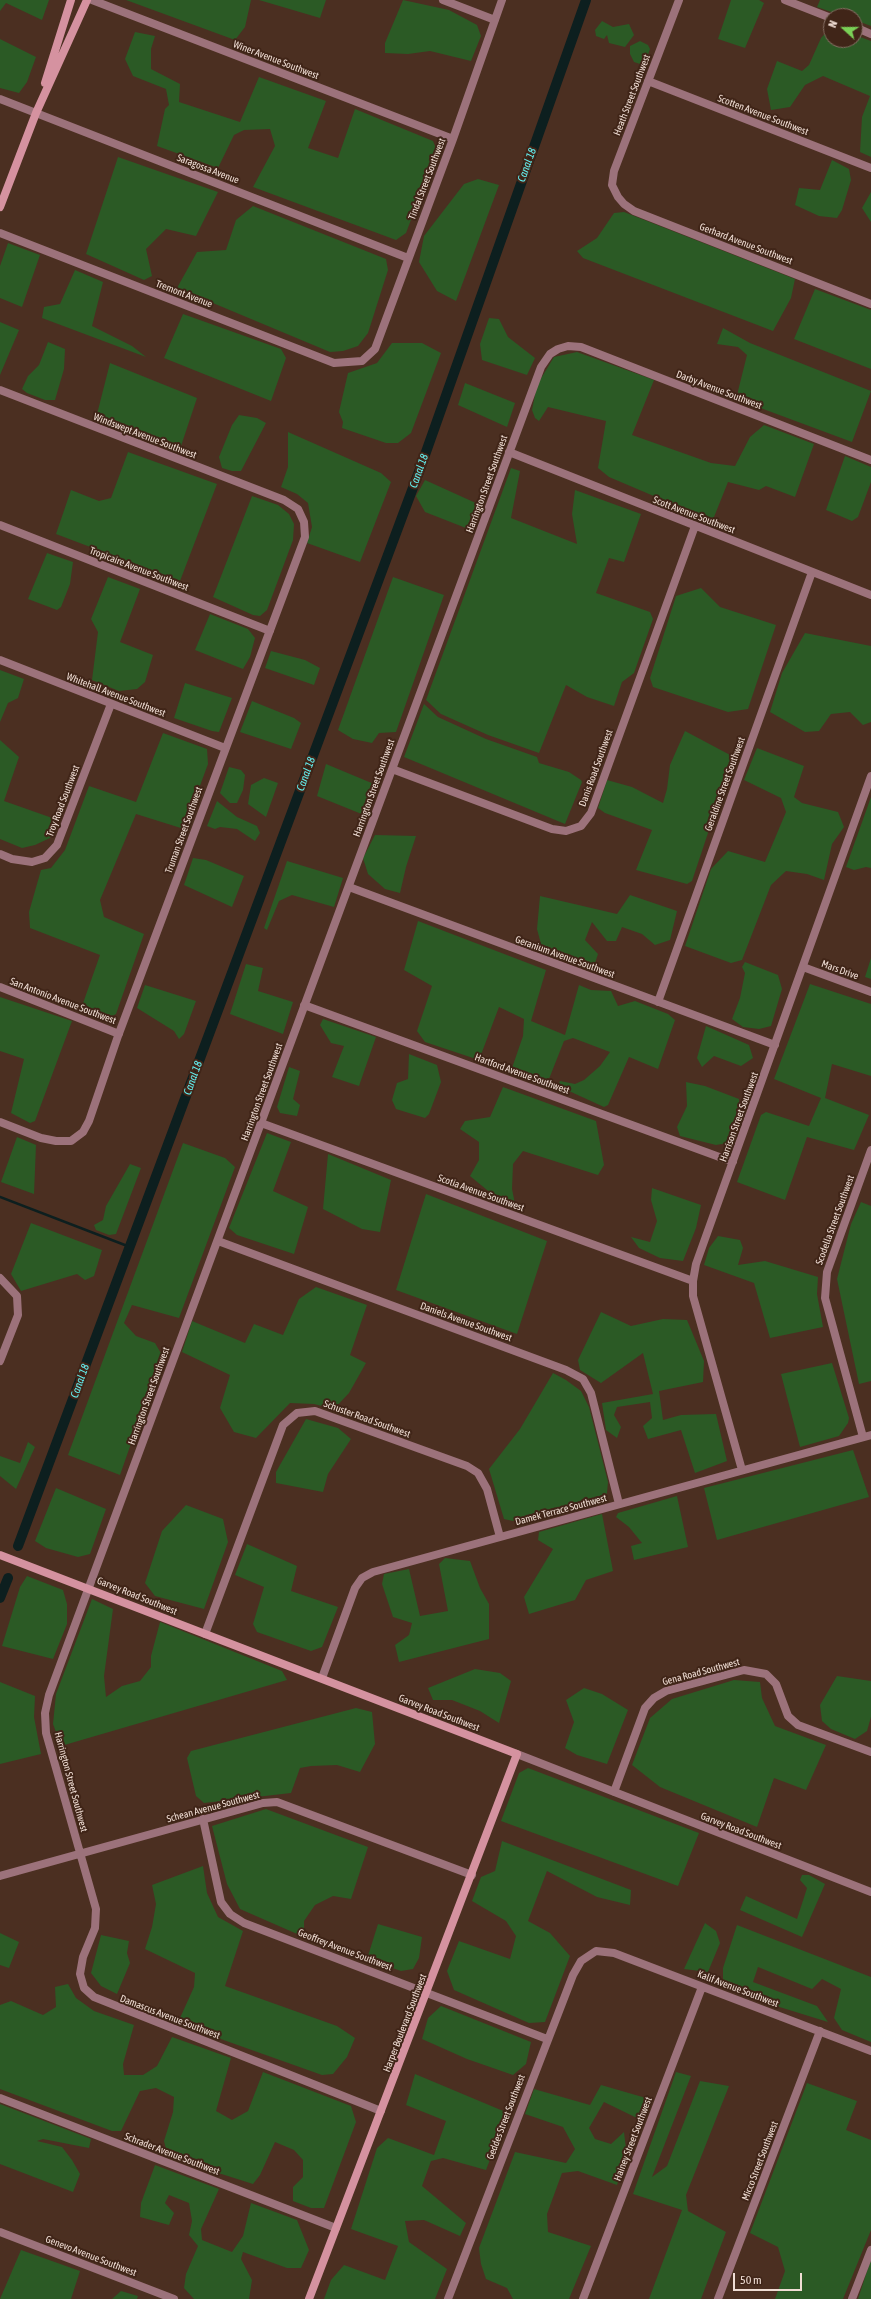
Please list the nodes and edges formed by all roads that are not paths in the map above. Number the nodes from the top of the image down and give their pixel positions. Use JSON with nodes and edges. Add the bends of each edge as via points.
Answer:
{"nodes":[{"id":1,"x":71,"y":0,"type":"edge"},
{"id":2,"x":87,"y":0,"type":"edge"},
{"id":3,"x":92,"y":0,"type":"edge"},
{"id":4,"x":443,"y":0,"type":"edge"},
{"id":5,"x":502,"y":0,"type":"edge"},
{"id":6,"x":678,"y":0,"type":"edge"},
{"id":7,"x":785,"y":0,"type":"edge"},
{"id":8,"x":823,"y":15,"type":"edge"},
{"id":9,"x":494,"y":20,"type":"junction"},
{"id":10,"x":648,"y":81,"type":"junction"},
{"id":11,"x":0,"y":99,"type":"edge"},
{"id":12,"x":36,"y":113,"type":"junction"},
{"id":13,"x":453,"y":139,"type":"junction"},
{"id":14,"x":871,"y":168,"type":"edge"},
{"id":15,"x":618,"y":197,"type":"joint"},
{"id":16,"x":0,"y":207,"type":"edge"},
{"id":17,"x":0,"y":233,"type":"edge"},
{"id":18,"x":408,"y":258,"type":"junction"},
{"id":19,"x":871,"y":304,"type":"edge"},
{"id":20,"x":558,"y":349,"type":"joint"},
{"id":21,"x":362,"y":361,"type":"joint"},
{"id":22,"x":0,"y":390,"type":"edge"},
{"id":23,"x":509,"y":452,"type":"junction"},
{"id":24,"x":871,"y":460,"type":"edge"},
{"id":25,"x":284,"y":500,"type":"joint"},
{"id":26,"x":0,"y":526,"type":"edge"},
{"id":27,"x":694,"y":526,"type":"junction"},
{"id":28,"x":812,"y":572,"type":"junction"},
{"id":29,"x":871,"y":595,"type":"edge"},
{"id":30,"x":270,"y":631,"type":"junction"},
{"id":31,"x":0,"y":660,"type":"edge"},
{"id":32,"x":111,"y":704,"type":"junction"},
{"id":33,"x":225,"y":748,"type":"junction"},
{"id":34,"x":392,"y":769,"type":"junction"},
{"id":35,"x":871,"y":776,"type":"edge"},
{"id":36,"x":0,"y":854,"type":"edge"},
{"id":37,"x":349,"y":887,"type":"junction"},
{"id":38,"x":803,"y":967,"type":"junction"},
{"id":39,"x":0,"y":987,"type":"edge"},
{"id":40,"x":871,"y":992,"type":"edge"},
{"id":41,"x":658,"y":1002,"type":"junction"},
{"id":42,"x":304,"y":1005,"type":"junction"},
{"id":43,"x":119,"y":1034,"type":"junction"},
{"id":44,"x":775,"y":1045,"type":"junction"},
{"id":45,"x":0,"y":1122,"type":"edge"},
{"id":46,"x":262,"y":1123,"type":"junction"},
{"id":47,"x":871,"y":1150,"type":"edge"},
{"id":48,"x":733,"y":1162,"type":"junction"},
{"id":49,"x":218,"y":1241,"type":"junction"},
{"id":50,"x":0,"y":1278,"type":"edge"},
{"id":51,"x":693,"y":1281,"type":"junction"},
{"id":52,"x":0,"y":1361,"type":"edge"},
{"id":53,"x":867,"y":1436,"type":"edge"},
{"id":54,"x":742,"y":1470,"type":"junction"},
{"id":55,"x":619,"y":1504,"type":"junction"},
{"id":56,"x":500,"y":1537,"type":"junction"},
{"id":57,"x":0,"y":1555,"type":"edge"},
{"id":58,"x":89,"y":1588,"type":"junction"},
{"id":59,"x":205,"y":1634,"type":"junction"},
{"id":60,"x":322,"y":1678,"type":"junction"},
{"id":61,"x":871,"y":1752,"type":"edge"},
{"id":62,"x":517,"y":1754,"type":"junction"},
{"id":63,"x":614,"y":1792,"type":"junction"},
{"id":64,"x":203,"y":1819,"type":"junction"},
{"id":65,"x":80,"y":1853,"type":"junction"},
{"id":66,"x":472,"y":1875,"type":"junction"},
{"id":67,"x":0,"y":1876,"type":"edge"},
{"id":68,"x":871,"y":1892,"type":"edge"},
{"id":69,"x":596,"y":1951,"type":"joint"},
{"id":70,"x":702,"y":1987,"type":"junction"},
{"id":71,"x":428,"y":1992,"type":"junction"},
{"id":72,"x":820,"y":2031,"type":"junction"},
{"id":73,"x":546,"y":2039,"type":"junction"},
{"id":74,"x":871,"y":2051,"type":"edge"},
{"id":75,"x":0,"y":2098,"type":"edge"},
{"id":76,"x":382,"y":2111,"type":"junction"},
{"id":77,"x":336,"y":2228,"type":"junction"},
{"id":78,"x":0,"y":2232,"type":"edge"},
{"id":79,"x":871,"y":2250,"type":"edge"},
{"id":80,"x":174,"y":2299,"type":"edge"},
{"id":81,"x":309,"y":2299,"type":"edge"},
{"id":82,"x":448,"y":2299,"type":"edge"},
{"id":83,"x":583,"y":2299,"type":"edge"},
{"id":84,"x":718,"y":2299,"type":"edge"},
{"id":85,"x":852,"y":2299,"type":"edge"}],
"edges":[{"from":1,"to":12,"type":"street"},
{"from":2,"to":12,"type":"street"},
{"from":3,"to":13,"type":"street","name":"Winer Avenue Southwest"},
{"from":4,"to":9,"type":"street"},
{"from":5,"to":9,"type":"street","name":"Tindal Street Southwest"},
{"from":6,"to":10,"type":"street","name":"Heath Street Southwest"},
{"from":7,"to":8,"type":"street"},
{"from":9,"to":13,"type":"street","name":"Tindal Street Southwest"},
{"from":10,"to":14,"type":"street","name":"Scotten Avenue Southwest"},
{"from":10,"to":15,"type":"street","name":"Heath Street Southwest","via":[[614,171],[612,185]]},
{"from":11,"to":12,"type":"street","name":"Saragossa Avenue"},
{"from":12,"to":16,"type":"street"},
{"from":12,"to":18,"type":"street","name":"Saragossa Avenue"},
{"from":13,"to":18,"type":"street","name":"Tindal Street Southwest"},
{"from":15,"to":19,"type":"street","name":"Gerhard Avenue Southwest","via":[[634,211]]},
{"from":17,"to":21,"type":"street","name":"Tremont Avenue","via":[[334,363]]},
{"from":18,"to":21,"type":"street","name":"Tindal Street Southwest","via":[[375,349]]},
{"from":20,"to":23,"type":"street","name":"Harrington Street Southwest","via":[[550,354],[541,367]]},
{"from":20,"to":24,"type":"street","name":"Darby Avenue Southwest","via":[[581,346]]},
{"from":22,"to":25,"type":"street","name":"Windswept Avenue Southwest"},
{"from":23,"to":27,"type":"street","name":"Scott Avenue Southwest"},
{"from":23,"to":34,"type":"street","name":"Harrington Street Southwest"},
{"from":25,"to":30,"type":"street","name":"Truman Street Southwest","via":[[298,509],[304,522],[305,537]]},
{"from":26,"to":30,"type":"street","name":"Tropicaire Avenue Southwest"},
{"from":27,"to":28,"type":"street","name":"Scott Avenue Southwest"},
{"from":27,"to":34,"type":"street","name":"Danis Road Southwest","via":[[591,813],[581,826],[566,831],[552,829]]},
{"from":28,"to":29,"type":"street","name":"Scott Avenue Southwest"},
{"from":28,"to":41,"type":"street","name":"Geraldine Street Southwest"},
{"from":30,"to":33,"type":"street","name":"Truman Street Southwest"},
{"from":31,"to":32,"type":"street","name":"Whitehall Avenue Southwest"},
{"from":32,"to":33,"type":"street","name":"Whitehall Avenue Southwest"},
{"from":32,"to":36,"type":"street","name":"Troy Road Southwest","via":[[57,845],[46,858],[32,862]]},
{"from":33,"to":43,"type":"street","name":"Truman Street Southwest"},
{"from":34,"to":37,"type":"street","name":"Harrington Street Southwest"},
{"from":35,"to":38,"type":"street","name":"Harrison Street Southwest"},
{"from":37,"to":41,"type":"street","name":"Geranium Avenue Southwest"},
{"from":37,"to":42,"type":"street","name":"Harrington Street Southwest"},
{"from":38,"to":40,"type":"street","name":"Mars Drive"},
{"from":38,"to":44,"type":"street","name":"Harrison Street Southwest"},
{"from":39,"to":43,"type":"street","name":"San Antonio Avenue Southwest"},
{"from":41,"to":44,"type":"street","name":"Geranium Avenue Southwest"},
{"from":42,"to":46,"type":"street","name":"Harrington Street Southwest"},
{"from":42,"to":48,"type":"street","name":"Hartford Avenue Southwest"},
{"from":43,"to":45,"type":"street","name":"Truman Street Southwest","via":[[89,1121],[83,1132],[71,1141],[41,1138]]},
{"from":44,"to":48,"type":"street","name":"Harrison Street Southwest"},
{"from":46,"to":49,"type":"street","name":"Harrington Street Southwest"},
{"from":46,"to":51,"type":"street","name":"Scotia Avenue Southwest"},
{"from":47,"to":53,"type":"street","name":"Scodella Street Southwest","via":[[827,1272],[825,1298]]},
{"from":48,"to":51,"type":"street","name":"Harrison Street Southwest","via":[[696,1264]]},
{"from":49,"to":55,"type":"street","name":"Daniels Avenue Southwest","via":[[566,1370],[583,1379],[592,1393]]},
{"from":49,"to":58,"type":"street","name":"Harrington Street Southwest"},
{"from":50,"to":52,"type":"street","via":[[17,1296],[18,1315]]},
{"from":51,"to":54,"type":"street","name":"Harrison Street Southwest","via":[[694,1296]]},
{"from":53,"to":54,"type":"street","name":"Damek Terrace Southwest"},
{"from":54,"to":55,"type":"street","name":"Damek Terrace Southwest"},
{"from":55,"to":56,"type":"street","name":"Damek Terrace Southwest"},
{"from":56,"to":59,"type":"street","name":"Schuster Road Southwest","via":[[487,1489],[478,1474],[467,1466],[315,1411],[297,1413],[283,1426]]},
{"from":56,"to":60,"type":"street","name":"Damek Terrace Southwest","via":[[373,1572],[362,1578],[355,1588]]},
{"from":57,"to":58,"type":"street","name":"Garvey Road Southwest"},
{"from":58,"to":59,"type":"street","name":"Garvey Road Southwest"},
{"from":58,"to":65,"type":"street","name":"Harrington Street Southwest","via":[[49,1695],[45,1713],[46,1733]]},
{"from":59,"to":60,"type":"street","name":"Garvey Road Southwest"},
{"from":60,"to":62,"type":"street","name":"Garvey Road Southwest"},
{"from":61,"to":63,"type":"street","name":"Gena Road Southwest","via":[[798,1724],[788,1716],[776,1684],[766,1674],[744,1670],[666,1691],[654,1698],[645,1708]]},
{"from":62,"to":63,"type":"street","name":"Garvey Road Southwest"},
{"from":62,"to":66,"type":"street","name":"Harper Boulevard Southwest"},
{"from":63,"to":68,"type":"street","name":"Garvey Road Southwest"},
{"from":64,"to":65,"type":"street","name":"Schean Avenue Southwest"},
{"from":64,"to":66,"type":"street","name":"Schean Avenue Southwest","via":[[263,1803],[277,1802]]},
{"from":64,"to":71,"type":"street","name":"Geoffrey Avenue Southwest","via":[[222,1902],[230,1914],[244,1923]]},
{"from":65,"to":67,"type":"street","name":"Schean Avenue Southwest"},
{"from":65,"to":76,"type":"street","name":"Damascus Avenue Southwest","via":[[96,1909],[95,1928],[83,1957],[80,1974],[84,1988],[94,1997]]},
{"from":66,"to":71,"type":"street","name":"Harper Boulevard Southwest"},
{"from":69,"to":70,"type":"street","name":"Kalif Avenue Southwest","via":[[614,1953]]},
{"from":69,"to":73,"type":"street","name":"Geddes Street Southwest","via":[[581,1961],[573,1975]]},
{"from":70,"to":72,"type":"street","name":"Kalif Avenue Southwest"},
{"from":70,"to":83,"type":"street","name":"Hainey Street Southwest"},
{"from":71,"to":73,"type":"street","name":"Geoffrey Avenue Southwest"},
{"from":71,"to":76,"type":"street","name":"Harper Boulevard Southwest"},
{"from":72,"to":74,"type":"street","name":"Kalif Avenue Southwest"},
{"from":72,"to":84,"type":"street","name":"Micco Street Southwest"},
{"from":73,"to":82,"type":"street","name":"Geddes Street Southwest"},
{"from":75,"to":77,"type":"street","name":"Schrader Avenue Southwest"},
{"from":76,"to":77,"type":"street","name":"Harper Boulevard Southwest"},
{"from":77,"to":81,"type":"street","name":"Harper Boulevard Southwest"},
{"from":78,"to":80,"type":"street","name":"Genevo Avenue Southwest"},
{"from":79,"to":85,"type":"street"}]}
